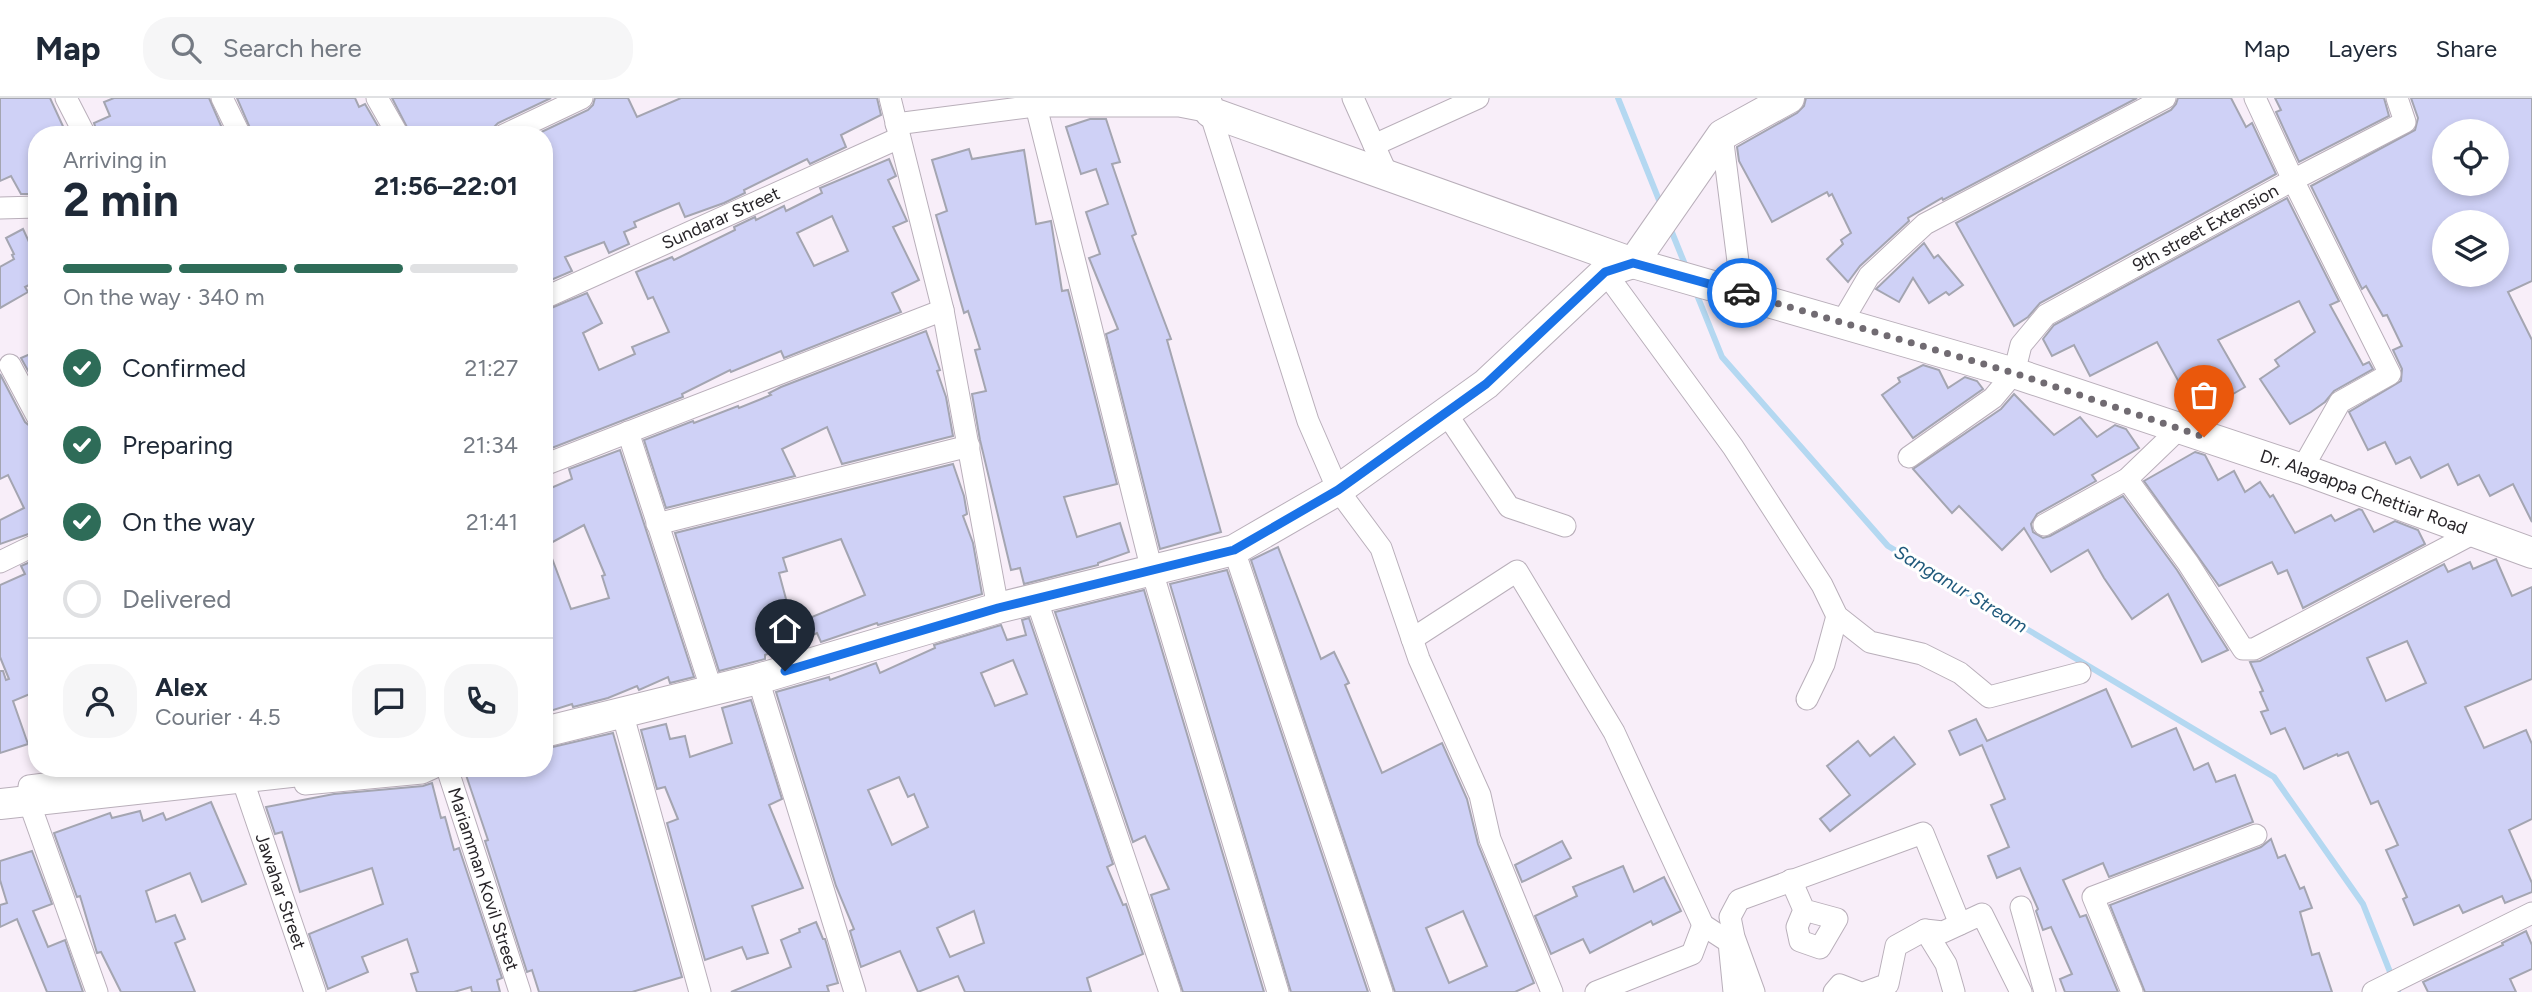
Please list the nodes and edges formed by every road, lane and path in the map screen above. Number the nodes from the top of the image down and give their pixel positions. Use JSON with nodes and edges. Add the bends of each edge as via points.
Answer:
{"nodes":[{"id":1,"x":66,"y":98,"type":"edge"},
{"id":2,"x":222,"y":98,"type":"edge"},
{"id":3,"x":377,"y":98,"type":"edge"},
{"id":4,"x":582,"y":98,"type":"edge"},
{"id":5,"x":890,"y":98,"type":"edge"},
{"id":6,"x":1353,"y":98,"type":"edge"},
{"id":7,"x":1478,"y":98,"type":"edge"},
{"id":8,"x":1789,"y":98,"type":"edge"},
{"id":9,"x":2165,"y":98,"type":"edge"},
{"id":10,"x":2255,"y":98,"type":"edge"},
{"id":11,"x":2398,"y":98,"type":"edge"},
{"id":12,"x":1035,"y":102,"type":"edge"},
{"id":13,"x":1208,"y":105,"type":"edge"},
{"id":14,"x":80,"y":126,"type":"edge"},
{"id":15,"x":236,"y":126,"type":"edge"},
{"id":16,"x":393,"y":126,"type":"edge"},
{"id":17,"x":523,"y":126,"type":"edge"},
{"id":18,"x":897,"y":131,"type":"junction"},
{"id":19,"x":1722,"y":135,"type":"junction"},
{"id":20,"x":1374,"y":145,"type":"junction"},
{"id":21,"x":1387,"y":174,"type":"junction"},
{"id":22,"x":2293,"y":180,"type":"junction"},
{"id":23,"x":28,"y":207,"type":"edge"},
{"id":24,"x":0,"y":208,"type":"edge"},
{"id":25,"x":1638,"y":255,"type":"junction"},
{"id":26,"x":1605,"y":272,"type":"junction"},
{"id":27,"x":1737,"y":291,"type":"junction"},
{"id":28,"x":553,"y":294,"type":"edge"},
{"id":29,"x":943,"y":310,"type":"junction"},
{"id":30,"x":1842,"y":322,"type":"junction"},
{"id":31,"x":10,"y":365,"type":"dead end"},
{"id":32,"x":2014,"y":373,"type":"junction"},
{"id":33,"x":28,"y":399,"type":"edge"},
{"id":34,"x":1446,"y":413,"type":"junction"},
{"id":35,"x":2180,"y":428,"type":"junction"},
{"id":36,"x":628,"y":432,"type":"junction"},
{"id":37,"x":969,"y":446,"type":"junction"},
{"id":38,"x":1909,"y":457,"type":"dead end"},
{"id":39,"x":553,"y":461,"type":"edge"},
{"id":40,"x":2302,"y":469,"type":"junction"},
{"id":41,"x":2127,"y":479,"type":"junction"},
{"id":42,"x":1338,"y":490,"type":"junction"},
{"id":43,"x":657,"y":524,"type":"junction"},
{"id":44,"x":2044,"y":525,"type":"dead end"},
{"id":45,"x":1565,"y":526,"type":"dead end"},
{"id":46,"x":2476,"y":532,"type":"junction"},
{"id":47,"x":28,"y":548,"type":"edge"},
{"id":48,"x":1234,"y":550,"type":"junction"},
{"id":49,"x":2532,"y":552,"type":"edge"},
{"id":50,"x":0,"y":562,"type":"edge"},
{"id":51,"x":1152,"y":571,"type":"junction"},
{"id":52,"x":1036,"y":598,"type":"junction"},
{"id":53,"x":998,"y":608,"type":"junction"},
{"id":54,"x":1837,"y":616,"type":"junction"},
{"id":55,"x":1412,"y":639,"type":"junction"},
{"id":56,"x":2080,"y":673,"type":"dead end"},
{"id":57,"x":758,"y":679,"type":"junction"},
{"id":58,"x":712,"y":691,"type":"junction"},
{"id":59,"x":1807,"y":699,"type":"dead end"},
{"id":60,"x":622,"y":712,"type":"junction"},
{"id":61,"x":553,"y":730,"type":"edge"},
{"id":62,"x":100,"y":777,"type":"edge"},
{"id":63,"x":245,"y":777,"type":"edge"},
{"id":64,"x":381,"y":777,"type":"edge"},
{"id":65,"x":450,"y":777,"type":"edge"},
{"id":66,"x":0,"y":790,"type":"edge"},
{"id":67,"x":246,"y":790,"type":"junction"},
{"id":68,"x":0,"y":804,"type":"edge"},
{"id":69,"x":33,"y":813,"type":"junction"},
{"id":70,"x":0,"y":818,"type":"edge"},
{"id":71,"x":2256,"y":835,"type":"dead end"},
{"id":72,"x":1791,"y":880,"type":"junction"},
{"id":73,"x":2021,"y":907,"type":"dead end"},
{"id":74,"x":1804,"y":910,"type":"dead end"},
{"id":75,"x":2532,"y":913,"type":"edge"},
{"id":76,"x":1960,"y":924,"type":"junction"},
{"id":77,"x":1703,"y":926,"type":"junction"},
{"id":78,"x":1925,"y":930,"type":"junction"},
{"id":79,"x":1891,"y":988,"type":"edge"},
{"id":80,"x":97,"y":992,"type":"edge"},
{"id":81,"x":315,"y":992,"type":"edge"},
{"id":82,"x":520,"y":992,"type":"edge"},
{"id":83,"x":700,"y":992,"type":"edge"},
{"id":84,"x":855,"y":992,"type":"edge"},
{"id":85,"x":1170,"y":992,"type":"edge"},
{"id":86,"x":1278,"y":992,"type":"edge"},
{"id":87,"x":1382,"y":992,"type":"edge"},
{"id":88,"x":1552,"y":992,"type":"edge"},
{"id":89,"x":1596,"y":992,"type":"edge"},
{"id":90,"x":1734,"y":992,"type":"edge"},
{"id":91,"x":1754,"y":992,"type":"edge"},
{"id":92,"x":1834,"y":992,"type":"edge"},
{"id":93,"x":1858,"y":992,"type":"edge"},
{"id":94,"x":1866,"y":992,"type":"edge"},
{"id":95,"x":1954,"y":992,"type":"edge"},
{"id":96,"x":2021,"y":992,"type":"edge"},
{"id":97,"x":2045,"y":992,"type":"edge"},
{"id":98,"x":2132,"y":992,"type":"edge"},
{"id":99,"x":2373,"y":992,"type":"edge"}],
"edges":[{"from":1,"to":14,"type":"street"},
{"from":2,"to":15,"type":"street"},
{"from":3,"to":16,"type":"street"},
{"from":4,"to":17,"type":"street"},
{"from":5,"to":18,"type":"street"},
{"from":6,"to":20,"type":"street"},
{"from":7,"to":20,"type":"street"},
{"from":8,"to":19,"type":"street"},
{"from":9,"to":30,"type":"street","via":[[1925,224],[1868,276]]},
{"from":10,"to":22,"type":"street"},
{"from":11,"to":22,"type":"street","name":"9th street Extension","via":[[2405,122]]},
{"from":12,"to":13,"type":"street","name":"Sundarar Street"},
{"from":12,"to":18,"type":"street","name":"Sundarar Street"},
{"from":12,"to":51,"type":"street"},
{"from":13,"to":21,"type":"street","name":"Dr. Alagappa Chettiar Road"},
{"from":13,"to":42,"type":"street","via":[[1308,421]]},
{"from":18,"to":28,"type":"street","name":"Sundarar Street"},
{"from":18,"to":29,"type":"street"},
{"from":19,"to":25,"type":"street"},
{"from":19,"to":27,"type":"street"},
{"from":20,"to":21,"type":"street"},
{"from":21,"to":25,"type":"street","name":"Dr. Alagappa Chettiar Road"},
{"from":22,"to":32,"type":"street","name":"9th street Extension","via":[[2046,315],[2021,345]]},
{"from":22,"to":40,"type":"street","via":[[2390,374],[2340,402]]},
{"from":23,"to":24,"type":"street"},
{"from":25,"to":26,"type":"street"},
{"from":25,"to":27,"type":"street","name":"Dr. Alagappa Chettiar Road","via":[[1667,273]]},
{"from":26,"to":34,"type":"street","via":[[1486,384]]},
{"from":26,"to":54,"type":"street","via":[[1733,447]]},
{"from":27,"to":30,"type":"street","name":"Dr. Alagappa Chettiar Road"},
{"from":29,"to":36,"type":"street"},
{"from":29,"to":37,"type":"street"},
{"from":30,"to":32,"type":"street","name":"Dr. Alagappa Chettiar Road"},
{"from":31,"to":33,"type":"street"},
{"from":32,"to":35,"type":"street","name":"Dr. Alagappa Chettiar Road"},
{"from":32,"to":38,"type":"street","via":[[1993,398]]},
{"from":34,"to":42,"type":"street"},
{"from":34,"to":45,"type":"street","via":[[1509,507]]},
{"from":35,"to":40,"type":"street","name":"Dr. Alagappa Chettiar Road"},
{"from":35,"to":41,"type":"street"},
{"from":36,"to":39,"type":"street"},
{"from":36,"to":43,"type":"street"},
{"from":37,"to":43,"type":"street"},
{"from":37,"to":53,"type":"street"},
{"from":40,"to":46,"type":"street","name":"Dr. Alagappa Chettiar Road"},
{"from":41,"to":44,"type":"street"},
{"from":41,"to":46,"type":"street","via":[[2243,649],[2253,649],[2340,606]]},
{"from":42,"to":48,"type":"street"},
{"from":42,"to":55,"type":"street","via":[[1381,548]]},
{"from":43,"to":58,"type":"street"},
{"from":46,"to":49,"type":"street","name":"Dr. Alagappa Chettiar Road"},
{"from":47,"to":50,"type":"street"},
{"from":48,"to":51,"type":"street"},
{"from":48,"to":87,"type":"street"},
{"from":51,"to":52,"type":"street"},
{"from":51,"to":86,"type":"street"},
{"from":52,"to":53,"type":"street"},
{"from":52,"to":85,"type":"street"},
{"from":53,"to":57,"type":"street"},
{"from":54,"to":56,"type":"street","via":[[1870,642],[1922,653],[1960,673],[1989,697]]},
{"from":54,"to":59,"type":"street","via":[[1824,664]]},
{"from":55,"to":77,"type":"street","via":[[1517,572],[1614,732]]},
{"from":55,"to":88,"type":"street","via":[[1480,795],[1490,839]]},
{"from":57,"to":58,"type":"street"},
{"from":57,"to":84,"type":"street"},
{"from":58,"to":60,"type":"street"},
{"from":60,"to":61,"type":"street"},
{"from":60,"to":83,"type":"street"},
{"from":62,"to":66,"type":"street"},
{"from":63,"to":68,"type":"street"},
{"from":64,"to":67,"type":"street"},
{"from":65,"to":82,"type":"street","name":"Mariamman Kovil Street"},
{"from":67,"to":69,"type":"street"},
{"from":67,"to":81,"type":"street","name":"Jawahar Street"},
{"from":69,"to":70,"type":"street"},
{"from":69,"to":80,"type":"street"},
{"from":71,"to":98,"type":"street","via":[[2094,897]]},
{"from":72,"to":74,"type":"street"},
{"from":72,"to":76,"type":"street","via":[[1923,833]]},
{"from":72,"to":91,"type":"street","via":[[1738,900],[1730,917]]},
{"from":73,"to":97,"type":"street"},
{"from":75,"to":99,"type":"street"},
{"from":76,"to":78,"type":"street","via":[[1943,932]]},
{"from":76,"to":96,"type":"street","via":[[1982,914]]},
{"from":77,"to":89,"type":"street","via":[[1692,954]]},
{"from":77,"to":90,"type":"street","via":[[1729,942]]},
{"from":78,"to":79,"type":"street","via":[[1896,946]]},
{"from":78,"to":95,"type":"street","via":[[1947,964]]},
{"from":79,"to":94,"type":"street"},
{"from":92,"to":93,"type":"street","via":[[1840,985]]}]}
